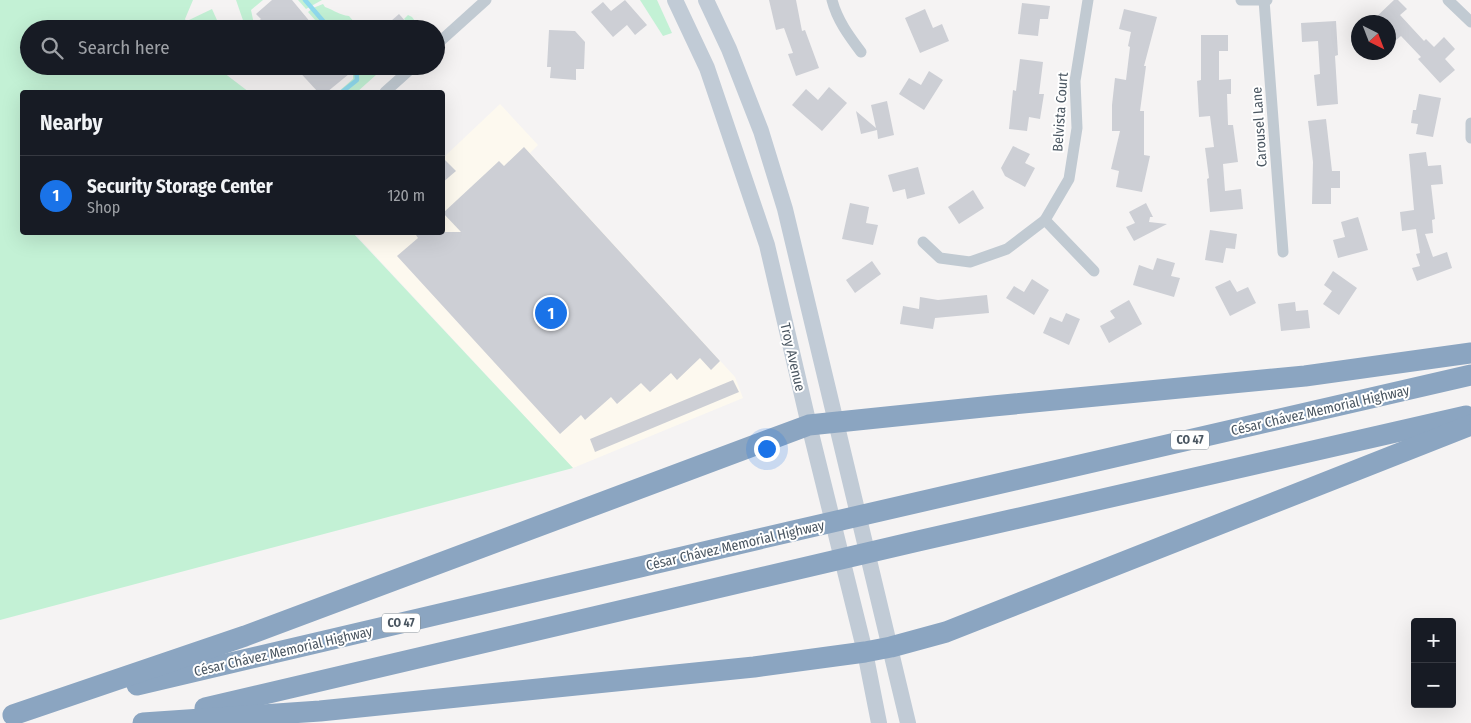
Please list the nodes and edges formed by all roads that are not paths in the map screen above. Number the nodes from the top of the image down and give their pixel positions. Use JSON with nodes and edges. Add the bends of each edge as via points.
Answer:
{"nodes":[{"id":1,"x":486,"y":0,"type":"edge"},
{"id":2,"x":675,"y":0,"type":"edge"},
{"id":3,"x":706,"y":0,"type":"edge"},
{"id":4,"x":832,"y":0,"type":"edge"},
{"id":5,"x":1088,"y":0,"type":"edge"},
{"id":6,"x":1242,"y":0,"type":"edge"},
{"id":7,"x":1266,"y":0,"type":"edge"},
{"id":8,"x":1448,"y":0,"type":"edge"},
{"id":9,"x":1471,"y":22,"type":"edge"},
{"id":10,"x":445,"y":38,"type":"edge"},
{"id":11,"x":861,"y":52,"type":"dead end"},
{"id":12,"x":404,"y":75,"type":"edge"},
{"id":13,"x":387,"y":90,"type":"edge"},
{"id":14,"x":1471,"y":123,"type":"edge"},
{"id":15,"x":1471,"y":138,"type":"edge"},
{"id":16,"x":1045,"y":220,"type":"junction"},
{"id":17,"x":923,"y":242,"type":"dead end"},
{"id":18,"x":1283,"y":252,"type":"dead end"},
{"id":19,"x":1094,"y":271,"type":"dead end"},
{"id":20,"x":1471,"y":353,"type":"edge"},
{"id":21,"x":1471,"y":375,"type":"edge"},
{"id":22,"x":1471,"y":415,"type":"edge"},
{"id":23,"x":837,"y":422,"type":"junction"},
{"id":24,"x":809,"y":425,"type":"junction"},
{"id":25,"x":1471,"y":425,"type":"edge"},
{"id":26,"x":891,"y":647,"type":"junction"},
{"id":27,"x":865,"y":652,"type":"junction"},
{"id":28,"x":6,"y":716,"type":"edge"},
{"id":29,"x":142,"y":723,"type":"edge"},
{"id":30,"x":879,"y":723,"type":"edge"},
{"id":31,"x":908,"y":723,"type":"edge"}],
"edges":[{"from":1,"to":10,"type":"street"},
{"from":2,"to":24,"type":"main road","name":"Troy Avenue","via":[[707,68],[767,245]]},
{"from":3,"to":23,"type":"main road","name":"Troy Avenue","via":[[764,140],[786,209]]},
{"from":4,"to":11,"type":"street","via":[[838,18]]},
{"from":5,"to":16,"type":"street","name":"Belvista Court","via":[[1075,81],[1077,128],[1069,179]]},
{"from":6,"to":7,"type":"street"},
{"from":7,"to":18,"type":"street","name":"Carousel Lane"},
{"from":8,"to":9,"type":"street"},
{"from":12,"to":13,"type":"street"},
{"from":14,"to":15,"type":"street"},
{"from":16,"to":17,"type":"street","name":"Belvista Court","via":[[1006,248],[970,262],[940,258]]},
{"from":16,"to":19,"type":"street"},
{"from":20,"to":23,"type":"highway","via":[[1305,376]]},
{"from":21,"to":28,"type":"highway","name":"César Chávez Memorial Highway","number":"CO 47"},
{"from":22,"to":29,"type":"highway"},
{"from":23,"to":24,"type":"highway"},
{"from":23,"to":26,"type":"main road","name":"Troy Avenue"},
{"from":24,"to":27,"type":"main road","name":"Troy Avenue"},
{"from":24,"to":28,"type":"highway","via":[[245,636]]},
{"from":25,"to":26,"type":"highway","via":[[946,632]]},
{"from":26,"to":27,"type":"highway"},
{"from":26,"to":31,"type":"main road","name":"Troy Avenue"},
{"from":27,"to":29,"type":"highway","via":[[754,667],[360,707]]},
{"from":27,"to":30,"type":"main road","name":"Troy Avenue"}]}
